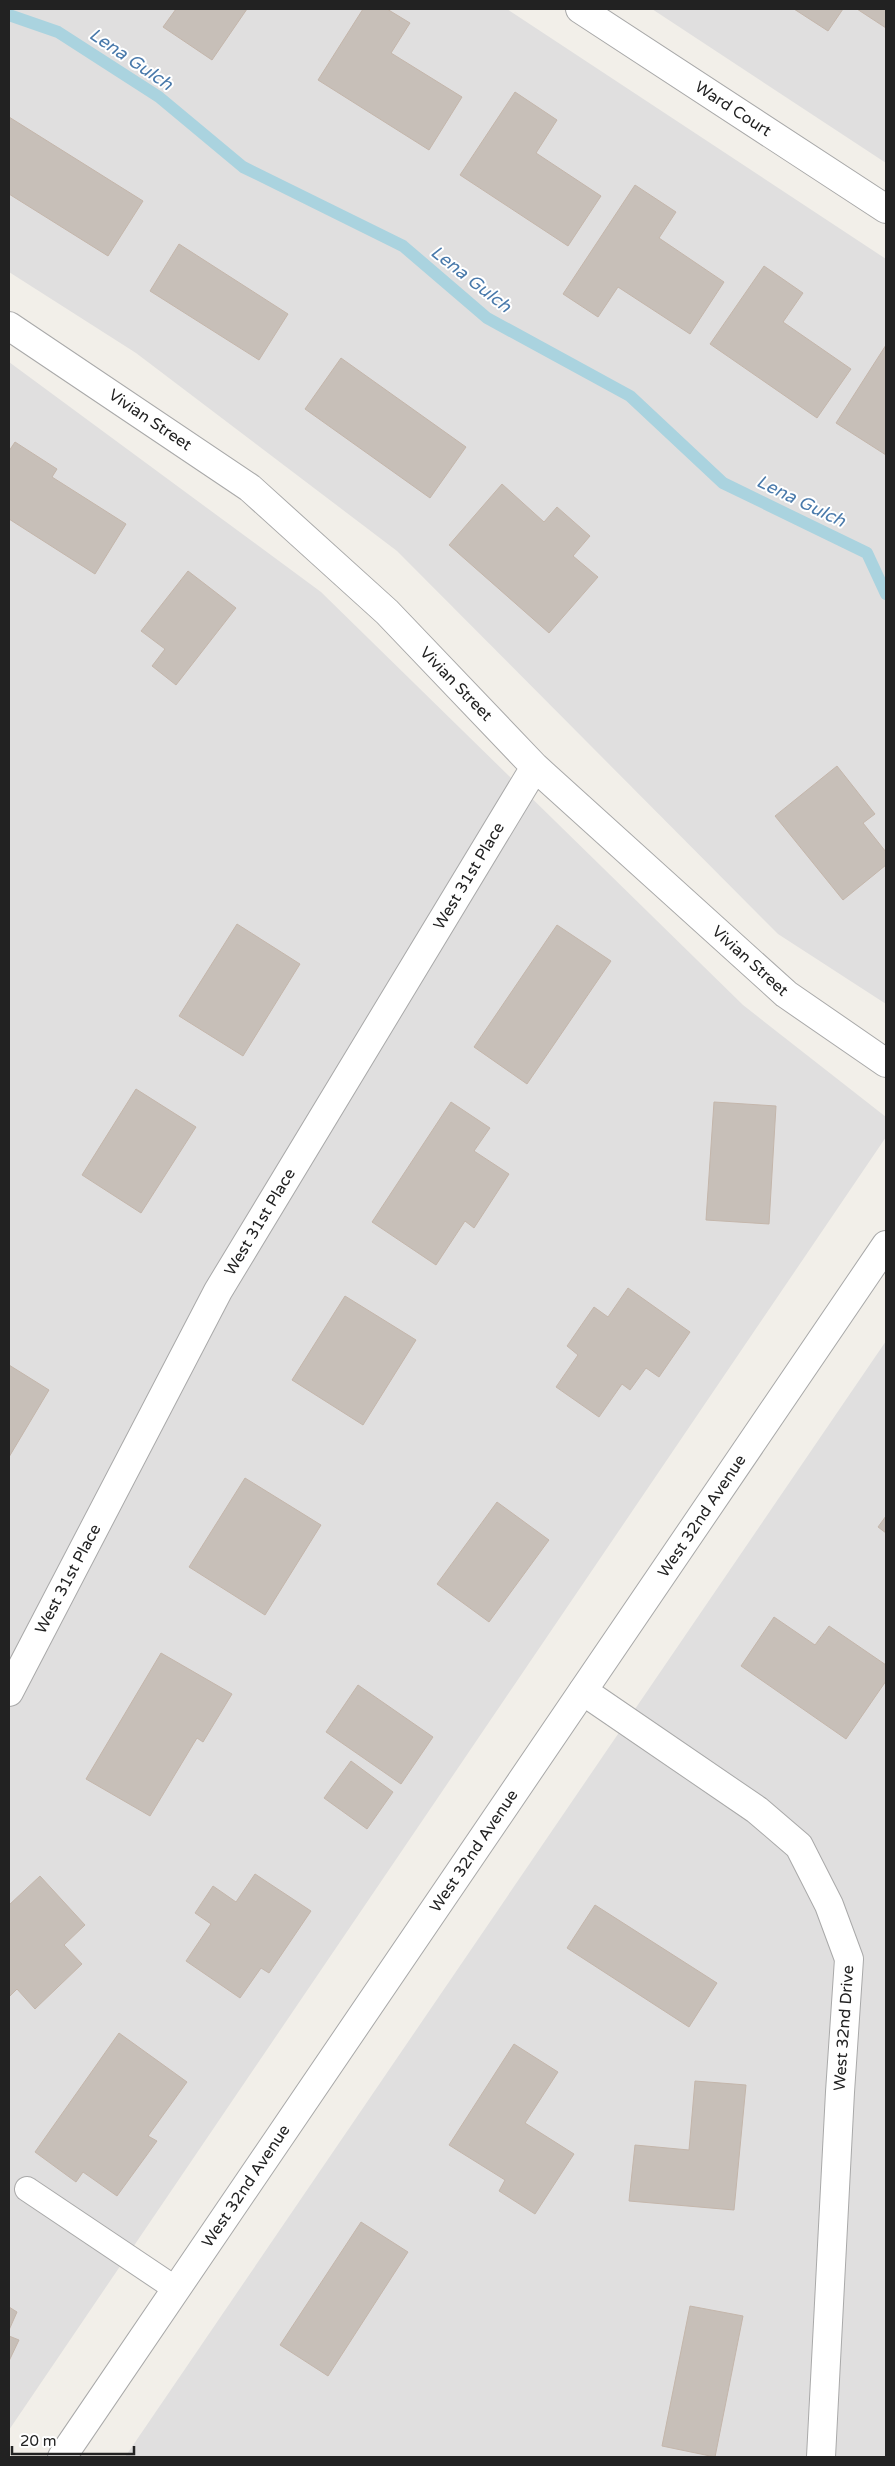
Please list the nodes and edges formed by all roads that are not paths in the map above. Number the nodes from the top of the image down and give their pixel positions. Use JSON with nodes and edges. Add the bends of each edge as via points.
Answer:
{"nodes":[{"id":1,"x":580,"y":9,"type":"edge"},
{"id":2,"x":886,"y":209,"type":"edge"},
{"id":3,"x":9,"y":326,"type":"edge"},
{"id":4,"x":535,"y":767,"type":"junction"},
{"id":5,"x":886,"y":1063,"type":"edge"},
{"id":6,"x":886,"y":1245,"type":"edge"},
{"id":7,"x":583,"y":1691,"type":"junction"},
{"id":8,"x":9,"y":1692,"type":"edge"},
{"id":9,"x":27,"y":2189,"type":"dead end"},
{"id":10,"x":176,"y":2289,"type":"junction"},
{"id":11,"x":62,"y":2457,"type":"edge"},
{"id":12,"x":821,"y":2457,"type":"edge"}],
"edges":[{"from":1,"to":2,"type":"street","name":"Ward Court"},
{"from":3,"to":4,"type":"street","name":"Vivian Street","via":[[250,488],[387,612]]},
{"from":4,"to":5,"type":"street","name":"Vivian Street","via":[[786,994]]},
{"from":4,"to":8,"type":"street","name":"West 31st Place","via":[[218,1291]]},
{"from":6,"to":7,"type":"street","name":"West 32nd Avenue"},
{"from":7,"to":10,"type":"street","name":"West 32nd Avenue"},
{"from":7,"to":12,"type":"street","name":"West 32nd Drive","via":[[757,1810],[799,1846],[829,1905],[849,1959]]},
{"from":9,"to":10,"type":"lane"},
{"from":10,"to":11,"type":"street","name":"West 32nd Avenue"}]}
